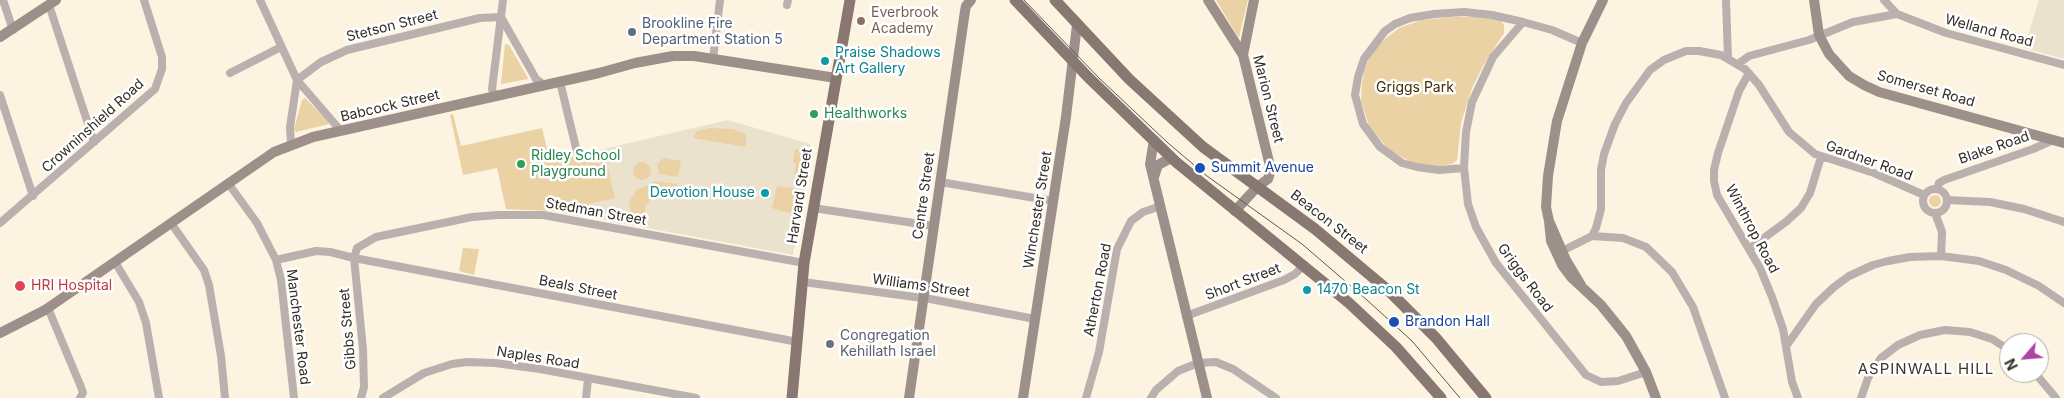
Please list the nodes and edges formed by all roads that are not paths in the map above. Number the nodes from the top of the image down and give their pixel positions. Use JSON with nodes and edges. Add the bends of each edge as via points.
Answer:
{"nodes":[{"id":1,"x":3,"y":0,"type":"edge"},
{"id":2,"x":144,"y":0,"type":"edge"},
{"id":3,"x":504,"y":0,"type":"edge"},
{"id":4,"x":720,"y":0,"type":"edge"},
{"id":5,"x":850,"y":0,"type":"edge"},
{"id":6,"x":971,"y":0,"type":"edge"},
{"id":7,"x":1015,"y":0,"type":"edge"},
{"id":8,"x":1208,"y":0,"type":"edge"},
{"id":9,"x":1254,"y":0,"type":"edge"},
{"id":10,"x":1603,"y":0,"type":"edge"},
{"id":11,"x":1726,"y":0,"type":"edge"},
{"id":12,"x":1814,"y":0,"type":"edge"},
{"id":13,"x":1884,"y":0,"type":"edge"},
{"id":14,"x":262,"y":1,"type":"edge"},
{"id":15,"x":1057,"y":1,"type":"edge"},
{"id":16,"x":53,"y":2,"type":"edge"},
{"id":17,"x":1897,"y":14,"type":"junction"},
{"id":18,"x":501,"y":17,"type":"junction"},
{"id":19,"x":1523,"y":22,"type":"junction"},
{"id":20,"x":1077,"y":25,"type":"junction"},
{"id":21,"x":13,"y":30,"type":"junction"},
{"id":22,"x":1819,"y":35,"type":"junction"},
{"id":23,"x":0,"y":37,"type":"edge"},
{"id":24,"x":1582,"y":44,"type":"junction"},
{"id":25,"x":281,"y":47,"type":"junction"},
{"id":26,"x":1243,"y":55,"type":"junction"},
{"id":27,"x":1728,"y":58,"type":"junction"},
{"id":28,"x":712,"y":59,"type":"junction"},
{"id":29,"x":1072,"y":60,"type":"junction"},
{"id":30,"x":1738,"y":64,"type":"junction"},
{"id":31,"x":2064,"y":65,"type":"edge"},
{"id":32,"x":230,"y":73,"type":"dead end"},
{"id":33,"x":1749,"y":73,"type":"junction"},
{"id":34,"x":836,"y":78,"type":"junction"},
{"id":35,"x":297,"y":80,"type":"junction"},
{"id":36,"x":560,"y":82,"type":"junction"},
{"id":37,"x":544,"y":85,"type":"junction"},
{"id":38,"x":0,"y":95,"type":"edge"},
{"id":39,"x":494,"y":97,"type":"junction"},
{"id":40,"x":341,"y":131,"type":"junction"},
{"id":41,"x":1154,"y":140,"type":"junction"},
{"id":42,"x":2051,"y":141,"type":"junction"},
{"id":43,"x":94,"y":142,"type":"junction"},
{"id":44,"x":2064,"y":143,"type":"edge"},
{"id":45,"x":291,"y":144,"type":"junction"},
{"id":46,"x":577,"y":152,"type":"dead end"},
{"id":47,"x":1821,"y":157,"type":"junction"},
{"id":48,"x":1171,"y":158,"type":"junction"},
{"id":49,"x":1464,"y":168,"type":"junction"},
{"id":50,"x":1154,"y":178,"type":"junction"},
{"id":51,"x":228,"y":182,"type":"junction"},
{"id":52,"x":940,"y":182,"type":"junction"},
{"id":53,"x":1257,"y":187,"type":"junction"},
{"id":54,"x":1938,"y":189,"type":"junction"},
{"id":55,"x":1924,"y":195,"type":"junction"},
{"id":56,"x":33,"y":196,"type":"junction"},
{"id":57,"x":1947,"y":200,"type":"junction"},
{"id":58,"x":1053,"y":201,"type":"junction"},
{"id":59,"x":1161,"y":206,"type":"junction"},
{"id":60,"x":813,"y":208,"type":"junction"},
{"id":61,"x":1235,"y":211,"type":"junction"},
{"id":62,"x":1935,"y":213,"type":"junction"},
{"id":63,"x":1549,"y":221,"type":"junction"},
{"id":64,"x":0,"y":222,"type":"edge"},
{"id":65,"x":171,"y":222,"type":"junction"},
{"id":66,"x":2064,"y":222,"type":"edge"},
{"id":67,"x":934,"y":226,"type":"junction"},
{"id":68,"x":1592,"y":236,"type":"junction"},
{"id":69,"x":1749,"y":249,"type":"junction"},
{"id":70,"x":1562,"y":251,"type":"junction"},
{"id":71,"x":1941,"y":256,"type":"junction"},
{"id":72,"x":354,"y":258,"type":"junction"},
{"id":73,"x":276,"y":260,"type":"junction"},
{"id":74,"x":115,"y":262,"type":"junction"},
{"id":75,"x":804,"y":263,"type":"junction"},
{"id":76,"x":1304,"y":265,"type":"junction"},
{"id":77,"x":803,"y":282,"type":"junction"},
{"id":78,"x":1581,"y":285,"type":"junction"},
{"id":79,"x":923,"y":298,"type":"junction"},
{"id":80,"x":2064,"y":303,"type":"edge"},
{"id":81,"x":48,"y":308,"type":"junction"},
{"id":82,"x":1186,"y":316,"type":"junction"},
{"id":83,"x":1035,"y":319,"type":"junction"},
{"id":84,"x":0,"y":333,"type":"edge"},
{"id":85,"x":798,"y":342,"type":"junction"},
{"id":86,"x":1786,"y":344,"type":"junction"},
{"id":87,"x":1999,"y":344,"type":"edge"},
{"id":88,"x":1198,"y":363,"type":"junction"},
{"id":89,"x":1646,"y":372,"type":"junction"},
{"id":90,"x":588,"y":379,"type":"junction"},
{"id":91,"x":2043,"y":383,"type":"edge"},
{"id":92,"x":80,"y":398,"type":"edge"},
{"id":93,"x":160,"y":398,"type":"edge"},
{"id":94,"x":226,"y":398,"type":"edge"},
{"id":95,"x":294,"y":398,"type":"edge"},
{"id":96,"x":361,"y":398,"type":"edge"},
{"id":97,"x":384,"y":398,"type":"edge"},
{"id":98,"x":586,"y":398,"type":"edge"},
{"id":99,"x":696,"y":398,"type":"edge"},
{"id":100,"x":792,"y":398,"type":"edge"},
{"id":101,"x":909,"y":398,"type":"edge"},
{"id":102,"x":1023,"y":398,"type":"edge"},
{"id":103,"x":1086,"y":398,"type":"edge"},
{"id":104,"x":1151,"y":398,"type":"edge"},
{"id":105,"x":1207,"y":398,"type":"edge"},
{"id":106,"x":1276,"y":398,"type":"edge"},
{"id":107,"x":1441,"y":398,"type":"edge"},
{"id":108,"x":1486,"y":398,"type":"edge"},
{"id":109,"x":1656,"y":398,"type":"edge"},
{"id":110,"x":1725,"y":398,"type":"edge"},
{"id":111,"x":1798,"y":398,"type":"edge"},
{"id":112,"x":1861,"y":398,"type":"edge"},
{"id":113,"x":2056,"y":398,"type":"edge"}],
"edges":[{"from":1,"to":21,"type":"street"},
{"from":2,"to":43,"type":"street","name":"Crowninshield Road","via":[[162,57],[159,80],[155,89]]},
{"from":3,"to":18,"type":"street"},
{"from":4,"to":28,"type":"street"},
{"from":5,"to":34,"type":"main road","name":"Harvard Street"},
{"from":6,"to":52,"type":"street","name":"Centre Street","via":[[966,6]]},
{"from":7,"to":29,"type":"main road"},
{"from":8,"to":26,"type":"street","name":"Marion Street"},
{"from":9,"to":26,"type":"street"},
{"from":10,"to":24,"type":"street"},
{"from":11,"to":27,"type":"street"},
{"from":12,"to":22,"type":"street","name":"Somerset Road"},
{"from":13,"to":17,"type":"street"},
{"from":14,"to":25,"type":"street"},
{"from":15,"to":20,"type":"main road","name":"Beacon Street"},
{"from":16,"to":21,"type":"street"},
{"from":16,"to":43,"type":"street"},
{"from":17,"to":22,"type":"street","via":[[1853,22]]},
{"from":17,"to":31,"type":"street","name":"Welland Road","via":[[1946,32]]},
{"from":18,"to":35,"type":"street","name":"Stetson Street","via":[[480,18],[348,50],[321,62]]},
{"from":18,"to":37,"type":"street","via":[[536,79]]},
{"from":18,"to":39,"type":"street","via":[[492,89]]},
{"from":19,"to":24,"type":"street","via":[[1552,30]]},
{"from":19,"to":49,"type":"street","name":"Griggs Road","via":[[1493,57],[1472,102]]},
{"from":19,"to":49,"type":"street","via":[[1464,12],[1410,18],[1385,30],[1364,59],[1355,95],[1363,124],[1380,147],[1402,163],[1417,167],[1439,170]]},
{"from":20,"to":29,"type":"street","name":"Winchester Street"},
{"from":20,"to":53,"type":"main road","name":"Beacon Street","via":[[1186,132]]},
{"from":21,"to":23,"type":"street"},
{"from":22,"to":30,"type":"street","via":[[1749,56]]},
{"from":22,"to":42,"type":"street","name":"Somerset Road","via":[[1836,64],[1849,76],[1879,92]]},
{"from":24,"to":63,"type":"street","via":[[1558,115],[1552,146],[1546,207]]},
{"from":25,"to":32,"type":"street"},
{"from":25,"to":35,"type":"street"},
{"from":26,"to":53,"type":"street","name":"Marion Street","via":[[1268,155],[1270,175]]},
{"from":27,"to":30,"type":"street","name":"Gardner Road"},
{"from":27,"to":68,"type":"street","name":"Gardner Road","via":[[1702,51],[1681,52],[1660,62],[1642,79],[1617,120],[1605,150],[1601,170],[1601,212]]},
{"from":28,"to":34,"type":"street","name":"Babcock Street"},
{"from":28,"to":36,"type":"street","name":"Babcock Street","via":[[667,57]]},
{"from":29,"to":41,"type":"main road"},
{"from":29,"to":58,"type":"street","name":"Winchester Street"},
{"from":30,"to":33,"type":"street","name":"Gardner Road"},
{"from":33,"to":47,"type":"street","name":"Gardner Road","via":[[1789,132]]},
{"from":33,"to":69,"type":"street","name":"Winthrop Road","via":[[1739,91],[1714,170],[1717,195]]},
{"from":34,"to":60,"type":"main road","name":"Harvard Street"},
{"from":35,"to":40,"type":"street"},
{"from":35,"to":45,"type":"street","via":[[290,127]]},
{"from":36,"to":37,"type":"street","name":"Babcock Street"},
{"from":36,"to":46,"type":"street"},
{"from":37,"to":39,"type":"street","name":"Babcock Street"},
{"from":38,"to":56,"type":"street"},
{"from":39,"to":40,"type":"street","name":"Babcock Street"},
{"from":40,"to":45,"type":"street","name":"Babcock Street"},
{"from":41,"to":48,"type":"main road"},
{"from":41,"to":50,"type":"street","via":[[1150,160]]},
{"from":42,"to":44,"type":"street","name":"Blake Road"},
{"from":42,"to":54,"type":"street","name":"Blake Road","via":[[1944,180]]},
{"from":43,"to":56,"type":"street","name":"Crowninshield Road"},
{"from":45,"to":51,"type":"street","name":"Babcock Street"},
{"from":47,"to":55,"type":"street","name":"Gardner Road","via":[[1874,173]]},
{"from":47,"to":69,"type":"street","via":[[1810,193],[1801,208]]},
{"from":48,"to":50,"type":"street","via":[[1158,165]]},
{"from":48,"to":61,"type":"main road"},
{"from":49,"to":89,"type":"street","name":"Griggs Road","via":[[1468,204],[1484,244],[1582,370],[1601,382],[1618,381]]},
{"from":50,"to":59,"type":"street"},
{"from":51,"to":65,"type":"street","name":"Babcock Street"},
{"from":51,"to":73,"type":"street","name":"Manchester Road","via":[[257,224]]},
{"from":52,"to":58,"type":"street"},
{"from":52,"to":67,"type":"street","name":"Centre Street"},
{"from":53,"to":61,"type":"street","name":"Marion Street"},
{"from":53,"to":108,"type":"main road","name":"Beacon Street","via":[[1328,239],[1389,291],[1436,338]]},
{"from":54,"to":55,"type":"street"},
{"from":54,"to":57,"type":"street"},
{"from":55,"to":62,"type":"street","via":[[1924,207]]},
{"from":56,"to":64,"type":"street","name":"Crowninshield Road"},
{"from":57,"to":62,"type":"street","via":[[1944,208]]},
{"from":57,"to":66,"type":"street","via":[[1990,202]]},
{"from":58,"to":83,"type":"street","name":"Winchester Street"},
{"from":59,"to":82,"type":"street"},
{"from":59,"to":103,"type":"street","name":"Atherton Road","via":[[1143,212],[1131,221],[1116,249],[1099,352]]},
{"from":60,"to":67,"type":"street"},
{"from":60,"to":75,"type":"main road","name":"Harvard Street"},
{"from":61,"to":76,"type":"main road"},
{"from":62,"to":71,"type":"street","via":[[1942,234]]},
{"from":63,"to":70,"type":"street"},
{"from":63,"to":78,"type":"street","via":[[1550,238],[1556,254],[1568,274]]},
{"from":65,"to":74,"type":"street","name":"Babcock Street"},
{"from":65,"to":94,"type":"street","via":[[204,270],[209,285]]},
{"from":67,"to":79,"type":"street","name":"Centre Street"},
{"from":68,"to":70,"type":"street"},
{"from":68,"to":110,"type":"street","via":[[1614,237],[1638,244],[1658,257],[1672,272],[1693,307]]},
{"from":69,"to":86,"type":"street","name":"Winthrop Road","via":[[1769,289]]},
{"from":70,"to":78,"type":"street"},
{"from":71,"to":80,"type":"street","via":[[1979,261],[2006,270]]},
{"from":71,"to":86,"type":"street","via":[[1888,261],[1849,276],[1822,298]]},
{"from":72,"to":73,"type":"street","via":[[316,251]]},
{"from":72,"to":75,"type":"street","name":"Stedman Street","via":[[356,248],[376,237],[472,218],[543,214]]},
{"from":72,"to":85,"type":"street","name":"Beals Street"},
{"from":72,"to":96,"type":"street","name":"Gibbs Street","via":[[363,349],[364,387]]},
{"from":73,"to":95,"type":"street","name":"Manchester Road"},
{"from":74,"to":81,"type":"street","name":"Babcock Street"},
{"from":74,"to":93,"type":"street","via":[[146,324]]},
{"from":75,"to":77,"type":"main road","name":"Harvard Street"},
{"from":76,"to":82,"type":"street","name":"Short Street","via":[[1284,280]]},
{"from":76,"to":107,"type":"main road","via":[[1382,334]]},
{"from":77,"to":79,"type":"street","name":"Williams Street"},
{"from":77,"to":85,"type":"main road","name":"Harvard Street"},
{"from":78,"to":89,"type":"street","via":[[1626,336]]},
{"from":79,"to":83,"type":"street","name":"Williams Street"},
{"from":79,"to":101,"type":"street","name":"Centre Street"},
{"from":81,"to":84,"type":"street","name":"Babcock Street"},
{"from":81,"to":92,"type":"street","via":[[81,387],[83,393]]},
{"from":82,"to":88,"type":"street"},
{"from":83,"to":102,"type":"street","name":"Winchester Street"},
{"from":85,"to":100,"type":"main road","name":"Harvard Street"},
{"from":86,"to":111,"type":"street","name":"Winthrop Road"},
{"from":87,"to":112,"type":"street","via":[[1970,332],[1945,330],[1920,335],[1881,358],[1868,378]]},
{"from":88,"to":104,"type":"street","via":[[1178,371]]},
{"from":88,"to":105,"type":"street"},
{"from":88,"to":106,"type":"street","via":[[1216,362],[1227,366]]},
{"from":89,"to":109,"type":"street"},
{"from":90,"to":97,"type":"street","name":"Naples Road","via":[[509,365],[467,362],[424,373]]},
{"from":90,"to":98,"type":"street"},
{"from":90,"to":99,"type":"street","name":"Naples Road"},
{"from":91,"to":113,"type":"street"}]}
